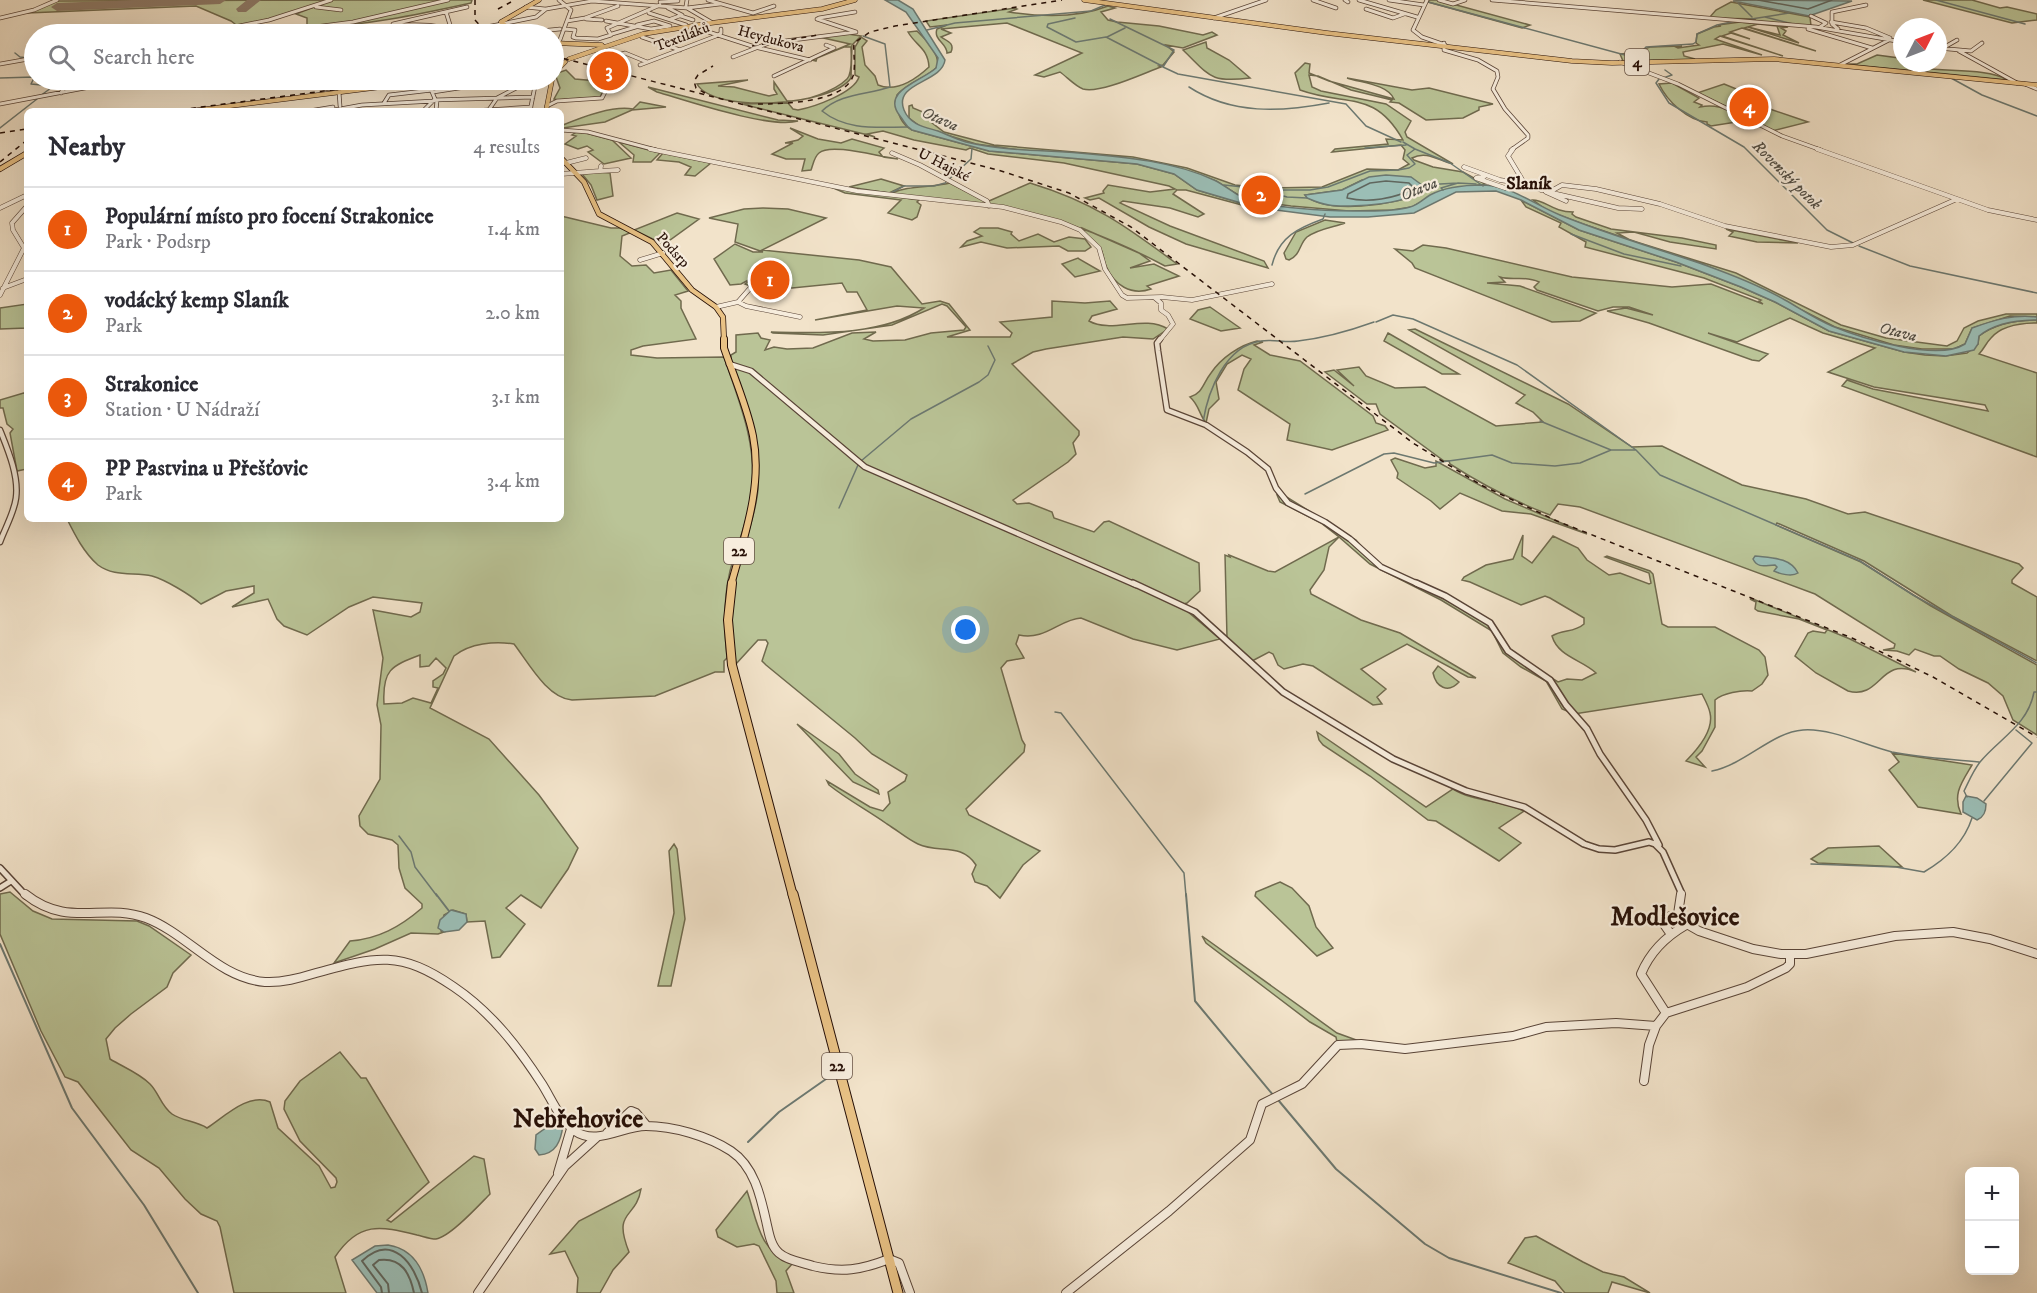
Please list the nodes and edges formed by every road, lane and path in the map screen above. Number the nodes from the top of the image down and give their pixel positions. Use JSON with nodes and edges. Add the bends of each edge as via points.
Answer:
{"nodes":[{"id":1,"x":57,"y":0,"type":"edge"},
{"id":2,"x":331,"y":0,"type":"edge"},
{"id":3,"x":448,"y":0,"type":"edge"},
{"id":4,"x":538,"y":0,"type":"edge"},
{"id":5,"x":558,"y":0,"type":"edge"},
{"id":6,"x":607,"y":0,"type":"edge"},
{"id":7,"x":647,"y":0,"type":"edge"},
{"id":8,"x":687,"y":0,"type":"edge"},
{"id":9,"x":708,"y":0,"type":"edge"},
{"id":10,"x":855,"y":0,"type":"edge"},
{"id":11,"x":1084,"y":0,"type":"edge"},
{"id":12,"x":1266,"y":0,"type":"edge"},
{"id":13,"x":1313,"y":0,"type":"edge"},
{"id":14,"x":1359,"y":0,"type":"edge"},
{"id":15,"x":1389,"y":0,"type":"edge"},
{"id":16,"x":1439,"y":0,"type":"edge"},
{"id":17,"x":1465,"y":0,"type":"edge"},
{"id":18,"x":1492,"y":0,"type":"edge"},
{"id":19,"x":1559,"y":0,"type":"edge"},
{"id":20,"x":678,"y":2,"type":"dead end"},
{"id":21,"x":1425,"y":3,"type":"edge"},
{"id":22,"x":642,"y":4,"type":"junction"},
{"id":23,"x":720,"y":4,"type":"junction"},
{"id":24,"x":565,"y":5,"type":"junction"},
{"id":25,"x":658,"y":5,"type":"junction"},
{"id":26,"x":1547,"y":5,"type":"junction"},
{"id":27,"x":1866,"y":5,"type":"dead end"},
{"id":28,"x":618,"y":6,"type":"dead end"},
{"id":29,"x":774,"y":6,"type":"dead end"},
{"id":30,"x":467,"y":7,"type":"dead end"},
{"id":31,"x":526,"y":7,"type":"junction"},
{"id":32,"x":686,"y":7,"type":"junction"},
{"id":33,"x":667,"y":8,"type":"dead end"},
{"id":34,"x":1336,"y":8,"type":"dead end"},
{"id":35,"x":546,"y":9,"type":"junction"},
{"id":36,"x":1366,"y":9,"type":"dead end"},
{"id":37,"x":302,"y":10,"type":"junction"},
{"id":38,"x":341,"y":10,"type":"dead end"},
{"id":39,"x":805,"y":11,"type":"junction"},
{"id":40,"x":446,"y":12,"type":"junction"},
{"id":41,"x":855,"y":12,"type":"dead end"},
{"id":42,"x":649,"y":13,"type":"junction"},
{"id":43,"x":1406,"y":14,"type":"junction"},
{"id":44,"x":569,"y":16,"type":"junction"},
{"id":45,"x":681,"y":16,"type":"junction"},
{"id":46,"x":1811,"y":16,"type":"dead end"},
{"id":47,"x":536,"y":17,"type":"junction"},
{"id":48,"x":1418,"y":17,"type":"junction"},
{"id":49,"x":0,"y":18,"type":"edge"},
{"id":50,"x":585,"y":18,"type":"junction"},
{"id":51,"x":1214,"y":18,"type":"junction"},
{"id":52,"x":669,"y":19,"type":"junction"},
{"id":53,"x":694,"y":19,"type":"dead end"},
{"id":54,"x":817,"y":19,"type":"junction"},
{"id":55,"x":567,"y":21,"type":"junction"},
{"id":56,"x":618,"y":22,"type":"junction"},
{"id":57,"x":1832,"y":22,"type":"junction"},
{"id":58,"x":501,"y":23,"type":"junction"},
{"id":59,"x":716,"y":23,"type":"junction"},
{"id":60,"x":253,"y":24,"type":"edge"},
{"id":61,"x":338,"y":24,"type":"edge"},
{"id":62,"x":392,"y":24,"type":"edge"},
{"id":63,"x":450,"y":24,"type":"edge"},
{"id":64,"x":497,"y":24,"type":"edge"},
{"id":65,"x":538,"y":24,"type":"edge"},
{"id":66,"x":1826,"y":24,"type":"junction"},
{"id":67,"x":686,"y":25,"type":"dead end"},
{"id":68,"x":564,"y":26,"type":"edge"},
{"id":69,"x":638,"y":26,"type":"junction"},
{"id":70,"x":1805,"y":26,"type":"junction"},
{"id":71,"x":693,"y":27,"type":"dead end"},
{"id":72,"x":1833,"y":27,"type":"junction"},
{"id":73,"x":1818,"y":28,"type":"junction"},
{"id":74,"x":564,"y":29,"type":"edge"},
{"id":75,"x":1845,"y":31,"type":"junction"},
{"id":76,"x":649,"y":32,"type":"junction"},
{"id":77,"x":612,"y":34,"type":"junction"},
{"id":78,"x":1860,"y":34,"type":"joint"},
{"id":79,"x":718,"y":35,"type":"junction"},
{"id":80,"x":642,"y":37,"type":"joint"},
{"id":81,"x":1889,"y":39,"type":"junction"},
{"id":82,"x":1893,"y":39,"type":"edge"},
{"id":83,"x":1893,"y":40,"type":"edge"},
{"id":84,"x":1957,"y":40,"type":"dead end"},
{"id":85,"x":564,"y":43,"type":"edge"},
{"id":86,"x":1982,"y":44,"type":"dead end"},
{"id":87,"x":826,"y":45,"type":"dead end"},
{"id":88,"x":605,"y":46,"type":"junction"},
{"id":89,"x":1443,"y":46,"type":"junction"},
{"id":90,"x":1947,"y":46,"type":"edge"},
{"id":91,"x":755,"y":47,"type":"junction"},
{"id":92,"x":1872,"y":48,"type":"junction"},
{"id":93,"x":1947,"y":49,"type":"edge"},
{"id":94,"x":680,"y":50,"type":"junction"},
{"id":95,"x":1959,"y":51,"type":"junction"},
{"id":96,"x":623,"y":52,"type":"junction"},
{"id":97,"x":733,"y":57,"type":"dead end"},
{"id":98,"x":24,"y":60,"type":"edge"},
{"id":99,"x":810,"y":60,"type":"junction"},
{"id":100,"x":564,"y":62,"type":"edge"},
{"id":101,"x":647,"y":62,"type":"junction"},
{"id":102,"x":1620,"y":62,"type":"junction"},
{"id":103,"x":0,"y":64,"type":"edge"},
{"id":104,"x":617,"y":64,"type":"dead end"},
{"id":105,"x":640,"y":65,"type":"dead end"},
{"id":106,"x":1840,"y":65,"type":"junction"},
{"id":107,"x":774,"y":76,"type":"dead end"},
{"id":108,"x":2017,"y":83,"type":"junction"},
{"id":109,"x":609,"y":84,"type":"dead end"},
{"id":110,"x":2037,"y":87,"type":"edge"},
{"id":111,"x":62,"y":90,"type":"edge"},
{"id":112,"x":76,"y":90,"type":"edge"},
{"id":113,"x":354,"y":90,"type":"edge"},
{"id":114,"x":441,"y":90,"type":"edge"},
{"id":115,"x":513,"y":90,"type":"edge"},
{"id":116,"x":534,"y":90,"type":"edge"},
{"id":117,"x":550,"y":90,"type":"edge"},
{"id":118,"x":433,"y":91,"type":"junction"},
{"id":119,"x":339,"y":92,"type":"junction"},
{"id":120,"x":61,"y":93,"type":"junction"},
{"id":121,"x":533,"y":97,"type":"junction"},
{"id":122,"x":496,"y":98,"type":"junction"},
{"id":123,"x":435,"y":100,"type":"junction"},
{"id":124,"x":384,"y":103,"type":"junction"},
{"id":125,"x":0,"y":104,"type":"edge"},
{"id":126,"x":342,"y":106,"type":"junction"},
{"id":127,"x":214,"y":108,"type":"edge"},
{"id":128,"x":329,"y":108,"type":"edge"},
{"id":129,"x":337,"y":108,"type":"edge"},
{"id":130,"x":426,"y":108,"type":"edge"},
{"id":131,"x":435,"y":108,"type":"edge"},
{"id":132,"x":489,"y":108,"type":"edge"},
{"id":133,"x":531,"y":108,"type":"edge"},
{"id":134,"x":547,"y":108,"type":"edge"},
{"id":135,"x":564,"y":130,"type":"edge"},
{"id":136,"x":898,"y":151,"type":"dead end"},
{"id":137,"x":24,"y":155,"type":"edge"},
{"id":138,"x":586,"y":158,"type":"dead end"},
{"id":139,"x":566,"y":163,"type":"joint"},
{"id":140,"x":602,"y":166,"type":"dead end"},
{"id":141,"x":1464,"y":167,"type":"dead end"},
{"id":142,"x":0,"y":169,"type":"edge"},
{"id":143,"x":618,"y":170,"type":"dead end"},
{"id":144,"x":600,"y":171,"type":"junction"},
{"id":145,"x":564,"y":174,"type":"edge"},
{"id":146,"x":576,"y":174,"type":"junction"},
{"id":147,"x":1498,"y":179,"type":"junction"},
{"id":148,"x":1526,"y":184,"type":"junction"},
{"id":149,"x":1505,"y":189,"type":"dead end"},
{"id":150,"x":1544,"y":191,"type":"junction"},
{"id":151,"x":1556,"y":191,"type":"junction"},
{"id":152,"x":24,"y":196,"type":"edge"},
{"id":153,"x":1957,"y":199,"type":"junction"},
{"id":154,"x":1566,"y":201,"type":"dead end"},
{"id":155,"x":989,"y":206,"type":"junction"},
{"id":156,"x":0,"y":208,"type":"edge"},
{"id":157,"x":24,"y":209,"type":"edge"},
{"id":158,"x":1642,"y":210,"type":"dead end"},
{"id":159,"x":2037,"y":220,"type":"edge"},
{"id":160,"x":663,"y":253,"type":"junction"},
{"id":161,"x":19,"y":257,"type":"junction"},
{"id":162,"x":24,"y":257,"type":"edge"},
{"id":163,"x":640,"y":260,"type":"dead end"},
{"id":164,"x":24,"y":280,"type":"edge"},
{"id":165,"x":1272,"y":284,"type":"dead end"},
{"id":166,"x":752,"y":286,"type":"dead end"},
{"id":167,"x":3,"y":288,"type":"junction"},
{"id":168,"x":0,"y":296,"type":"edge"},
{"id":169,"x":1155,"y":298,"type":"junction"},
{"id":170,"x":738,"y":302,"type":"junction"},
{"id":171,"x":716,"y":307,"type":"junction"},
{"id":172,"x":800,"y":317,"type":"dead end"},
{"id":173,"x":729,"y":364,"type":"junction"},
{"id":174,"x":0,"y":430,"type":"edge"},
{"id":175,"x":0,"y":542,"type":"edge"},
{"id":176,"x":1660,"y":847,"type":"junction"},
{"id":177,"x":0,"y":868,"type":"edge"},
{"id":178,"x":11,"y":881,"type":"junction"},
{"id":179,"x":0,"y":888,"type":"edge"},
{"id":180,"x":1678,"y":914,"type":"junction"},
{"id":181,"x":1686,"y":925,"type":"junction"},
{"id":182,"x":1670,"y":933,"type":"junction"},
{"id":183,"x":2037,"y":954,"type":"edge"},
{"id":184,"x":1790,"y":955,"type":"junction"},
{"id":185,"x":1666,"y":1013,"type":"junction"},
{"id":186,"x":1656,"y":1026,"type":"junction"},
{"id":187,"x":1644,"y":1081,"type":"dead end"},
{"id":188,"x":647,"y":1126,"type":"junction"},
{"id":189,"x":571,"y":1129,"type":"junction"},
{"id":190,"x":601,"y":1136,"type":"junction"},
{"id":191,"x":557,"y":1177,"type":"junction"},
{"id":192,"x":889,"y":1259,"type":"junction"},
{"id":193,"x":478,"y":1293,"type":"edge"},
{"id":194,"x":898,"y":1293,"type":"edge"},
{"id":195,"x":910,"y":1293,"type":"edge"},
{"id":196,"x":1066,"y":1293,"type":"edge"}],
"edges":[{"from":1,"to":49,"type":"street"},
{"from":2,"to":37,"type":"street"},
{"from":3,"to":61,"type":"street"},
{"from":4,"to":31,"type":"main road"},
{"from":5,"to":24,"type":"street"},
{"from":6,"to":22,"type":"street"},
{"from":6,"to":24,"type":"street"},
{"from":7,"to":22,"type":"street"},
{"from":8,"to":32,"type":"street"},
{"from":9,"to":23,"type":"street"},
{"from":10,"to":39,"type":"main road"},
{"from":11,"to":51,"type":"main road","number":"4"},
{"from":12,"to":51,"type":"street"},
{"from":13,"to":34,"type":"street"},
{"from":14,"to":43,"type":"street"},
{"from":15,"to":21,"type":"street"},
{"from":16,"to":17,"type":"street","via":[[1453,4]]},
{"from":18,"to":26,"type":"street"},
{"from":19,"to":26,"type":"street"},
{"from":20,"to":25,"type":"street"},
{"from":21,"to":48,"type":"street"},
{"from":22,"to":25,"type":"street"},
{"from":23,"to":29,"type":"street","via":[[753,13]]},
{"from":23,"to":32,"type":"street"},
{"from":24,"to":35,"type":"street"},
{"from":24,"to":44,"type":"street","via":[[571,10]]},
{"from":25,"to":32,"type":"street"},
{"from":25,"to":42,"type":"street"},
{"from":26,"to":70,"type":"street"},
{"from":27,"to":57,"type":"street","via":[[1832,12]]},
{"from":28,"to":50,"type":"street"},
{"from":30,"to":40,"type":"street"},
{"from":31,"to":35,"type":"street"},
{"from":31,"to":58,"type":"main road"},
{"from":32,"to":59,"type":"street"},
{"from":33,"to":45,"type":"street"},
{"from":35,"to":47,"type":"street"},
{"from":36,"to":43,"type":"street","via":[[1393,18]]},
{"from":37,"to":38,"type":"street"},
{"from":37,"to":60,"type":"street"},
{"from":39,"to":54,"type":"street"},
{"from":39,"to":59,"type":"main road"},
{"from":40,"to":62,"type":"street"},
{"from":40,"to":63,"type":"street"},
{"from":41,"to":54,"type":"street"},
{"from":42,"to":52,"type":"street"},
{"from":42,"to":56,"type":"street"},
{"from":43,"to":48,"type":"street"},
{"from":44,"to":50,"type":"street"},
{"from":44,"to":55,"type":"street"},
{"from":45,"to":52,"type":"street"},
{"from":45,"to":53,"type":"street"},
{"from":46,"to":66,"type":"street"},
{"from":47,"to":58,"type":"street"},
{"from":47,"to":65,"type":"street"},
{"from":48,"to":89,"type":"street","via":[[1413,26],[1415,33]]},
{"from":50,"to":55,"type":"street"},
{"from":50,"to":56,"type":"street"},
{"from":51,"to":89,"type":"main road","number":"4"},
{"from":52,"to":67,"type":"street"},
{"from":54,"to":91,"type":"street","via":[[856,32]]},
{"from":55,"to":68,"type":"street"},
{"from":56,"to":69,"type":"street"},
{"from":56,"to":77,"type":"street","via":[[607,28]]},
{"from":57,"to":72,"type":"street"},
{"from":57,"to":81,"type":"street","via":[[1866,28]]},
{"from":58,"to":64,"type":"street"},
{"from":59,"to":76,"type":"main road"},
{"from":59,"to":79,"type":"street","name":"Textiláků"},
{"from":66,"to":72,"type":"street"},
{"from":66,"to":73,"type":"street"},
{"from":69,"to":69,"type":"street","via":[[651,29],[670,26],[654,21]]},
{"from":69,"to":77,"type":"street"},
{"from":70,"to":73,"type":"street"},
{"from":70,"to":92,"type":"street"},
{"from":71,"to":79,"type":"street","name":"Heydukova"},
{"from":72,"to":75,"type":"street"},
{"from":73,"to":75,"type":"street"},
{"from":74,"to":77,"type":"street","via":[[575,30],[573,37],[577,38],[598,39]]},
{"from":75,"to":78,"type":"street"},
{"from":76,"to":80,"type":"main road"},
{"from":76,"to":88,"type":"main road"},
{"from":78,"to":81,"type":"street"},
{"from":79,"to":91,"type":"street","name":"Heydukova"},
{"from":79,"to":94,"type":"street","name":"Textiláků"},
{"from":80,"to":94,"type":"street"},
{"from":81,"to":82,"type":"street"},
{"from":81,"to":83,"type":"street"},
{"from":81,"to":92,"type":"street"},
{"from":84,"to":90,"type":"street"},
{"from":85,"to":88,"type":"main road"},
{"from":86,"to":95,"type":"street","via":[[1973,51]]},
{"from":87,"to":99,"type":"street","via":[[834,48]]},
{"from":88,"to":96,"type":"street"},
{"from":88,"to":100,"type":"main road"},
{"from":89,"to":102,"type":"main road","number":"4"},
{"from":89,"to":148,"type":"street","via":[[1497,71],[1493,89],[1528,135],[1508,153]]},
{"from":91,"to":97,"type":"street"},
{"from":91,"to":99,"type":"street","name":"Heydukova"},
{"from":92,"to":106,"type":"street"},
{"from":93,"to":95,"type":"street"},
{"from":94,"to":101,"type":"street","name":"Textiláků"},
{"from":95,"to":108,"type":"street"},
{"from":96,"to":101,"type":"street"},
{"from":96,"to":104,"type":"street","via":[[602,60]]},
{"from":98,"to":103,"type":"street"},
{"from":99,"to":107,"type":"street"},
{"from":101,"to":105,"type":"street","name":"Textiláků"},
{"from":102,"to":106,"type":"main road","number":"4","via":[[1762,58]]},
{"from":102,"to":153,"type":"street","via":[[1678,84],[1775,134]]},
{"from":106,"to":108,"type":"main road","number":"4"},
{"from":108,"to":110,"type":"main road","number":"4"},
{"from":109,"to":134,"type":"street","via":[[602,98],[556,101]]},
{"from":111,"to":120,"type":"street"},
{"from":112,"to":120,"type":"street"},
{"from":113,"to":119,"type":"main road"},
{"from":114,"to":118,"type":"street"},
{"from":115,"to":122,"type":"street"},
{"from":116,"to":121,"type":"street"},
{"from":117,"to":134,"type":"main road"},
{"from":118,"to":123,"type":"street"},
{"from":118,"to":124,"type":"street","via":[[389,95]]},
{"from":119,"to":126,"type":"street"},
{"from":119,"to":127,"type":"main road"},
{"from":120,"to":125,"type":"street"},
{"from":121,"to":122,"type":"street"},
{"from":121,"to":133,"type":"street"},
{"from":122,"to":123,"type":"street"},
{"from":122,"to":132,"type":"street"},
{"from":123,"to":124,"type":"street"},
{"from":123,"to":130,"type":"street"},
{"from":123,"to":131,"type":"street"},
{"from":124,"to":126,"type":"street"},
{"from":126,"to":128,"type":"street"},
{"from":126,"to":129,"type":"street"},
{"from":135,"to":155,"type":"street","via":[[588,132],[663,152],[857,191]]},
{"from":136,"to":155,"type":"street","name":"U Hajské","via":[[891,153],[987,201]]},
{"from":137,"to":142,"type":"main road"},
{"from":138,"to":139,"type":"street"},
{"from":139,"to":146,"type":"main road","name":"Podsrp"},
{"from":140,"to":144,"type":"street"},
{"from":141,"to":147,"type":"street"},
{"from":143,"to":144,"type":"street"},
{"from":144,"to":146,"type":"street"},
{"from":145,"to":146,"type":"street"},
{"from":146,"to":160,"type":"main road","name":"Podsrp","via":[[599,214],[647,239]]},
{"from":147,"to":148,"type":"street"},
{"from":147,"to":149,"type":"street","via":[[1476,178]]},
{"from":148,"to":150,"type":"street"},
{"from":150,"to":151,"type":"street"},
{"from":150,"to":154,"type":"street"},
{"from":151,"to":153,"type":"street","via":[[1562,185],[1596,189],[1660,204],[1725,226],[1831,247],[1853,245]]},
{"from":151,"to":158,"type":"street","via":[[1613,208]]},
{"from":152,"to":156,"type":"street"},
{"from":153,"to":159,"type":"street","via":[[2001,214]]},
{"from":155,"to":169,"type":"street","via":[[1014,209],[1075,227],[1099,248],[1105,269],[1122,295],[1132,299]]},
{"from":157,"to":161,"type":"street","via":[[12,223],[12,231],[23,243]]},
{"from":160,"to":163,"type":"street"},
{"from":160,"to":171,"type":"main road","name":"Podsrp","via":[[692,291]]},
{"from":161,"to":162,"type":"street"},
{"from":161,"to":167,"type":"street"},
{"from":164,"to":167,"type":"street"},
{"from":165,"to":169,"type":"street","via":[[1192,300]]},
{"from":166,"to":170,"type":"street"},
{"from":167,"to":168,"type":"street"},
{"from":169,"to":176,"type":"street","via":[[1173,322],[1170,332],[1157,343],[1157,365],[1167,410],[1206,425],[1254,457],[1268,469],[1288,503],[1350,539],[1381,567],[1445,596],[1490,623],[1508,651],[1554,685],[1587,729]]},
{"from":170,"to":171,"type":"street"},
{"from":170,"to":172,"type":"street"},
{"from":171,"to":173,"type":"main road","number":"22","via":[[723,317],[723,342]]},
{"from":173,"to":176,"type":"street","via":[[751,371],[865,466],[1195,612],[1283,692],[1393,759],[1466,791],[1524,807],[1599,849],[1615,850],[1649,842]]},
{"from":173,"to":192,"type":"main road","number":"22","via":[[753,435],[755,453],[755,492],[730,589],[732,665]]},
{"from":174,"to":175,"type":"street","via":[[16,492]]},
{"from":176,"to":180,"type":"street","via":[[1682,892]]},
{"from":177,"to":178,"type":"street"},
{"from":178,"to":179,"type":"street"},
{"from":178,"to":189,"type":"street","via":[[43,908],[56,912],[144,917],[225,969],[261,981],[302,977],[369,960],[410,962],[485,1010],[520,1051]]},
{"from":180,"to":181,"type":"street"},
{"from":180,"to":182,"type":"street","via":[[1667,917],[1663,923]]},
{"from":181,"to":182,"type":"street"},
{"from":181,"to":184,"type":"street","via":[[1744,947]]},
{"from":182,"to":185,"type":"street","via":[[1649,955],[1641,974]]},
{"from":183,"to":184,"type":"street","via":[[1989,938],[1940,932]]},
{"from":184,"to":185,"type":"street","via":[[1786,968],[1747,987]]},
{"from":185,"to":186,"type":"street"},
{"from":186,"to":187,"type":"street"},
{"from":186,"to":196,"type":"street","via":[[1616,1023],[1546,1027],[1513,1036],[1405,1049],[1338,1045],[1302,1084],[1262,1104],[1250,1140],[1169,1212]]},
{"from":188,"to":190,"type":"street"},
{"from":188,"to":190,"type":"street","via":[[631,1112]]},
{"from":188,"to":192,"type":"street","via":[[701,1138],[741,1160],[762,1202],[771,1242],[787,1258],[835,1273],[854,1272]]},
{"from":189,"to":190,"type":"street","via":[[580,1135]]},
{"from":189,"to":191,"type":"street"},
{"from":190,"to":191,"type":"street","via":[[574,1157]]},
{"from":191,"to":193,"type":"street"},
{"from":192,"to":194,"type":"main road","number":"22"},
{"from":192,"to":195,"type":"street","via":[[899,1263]]}]}
